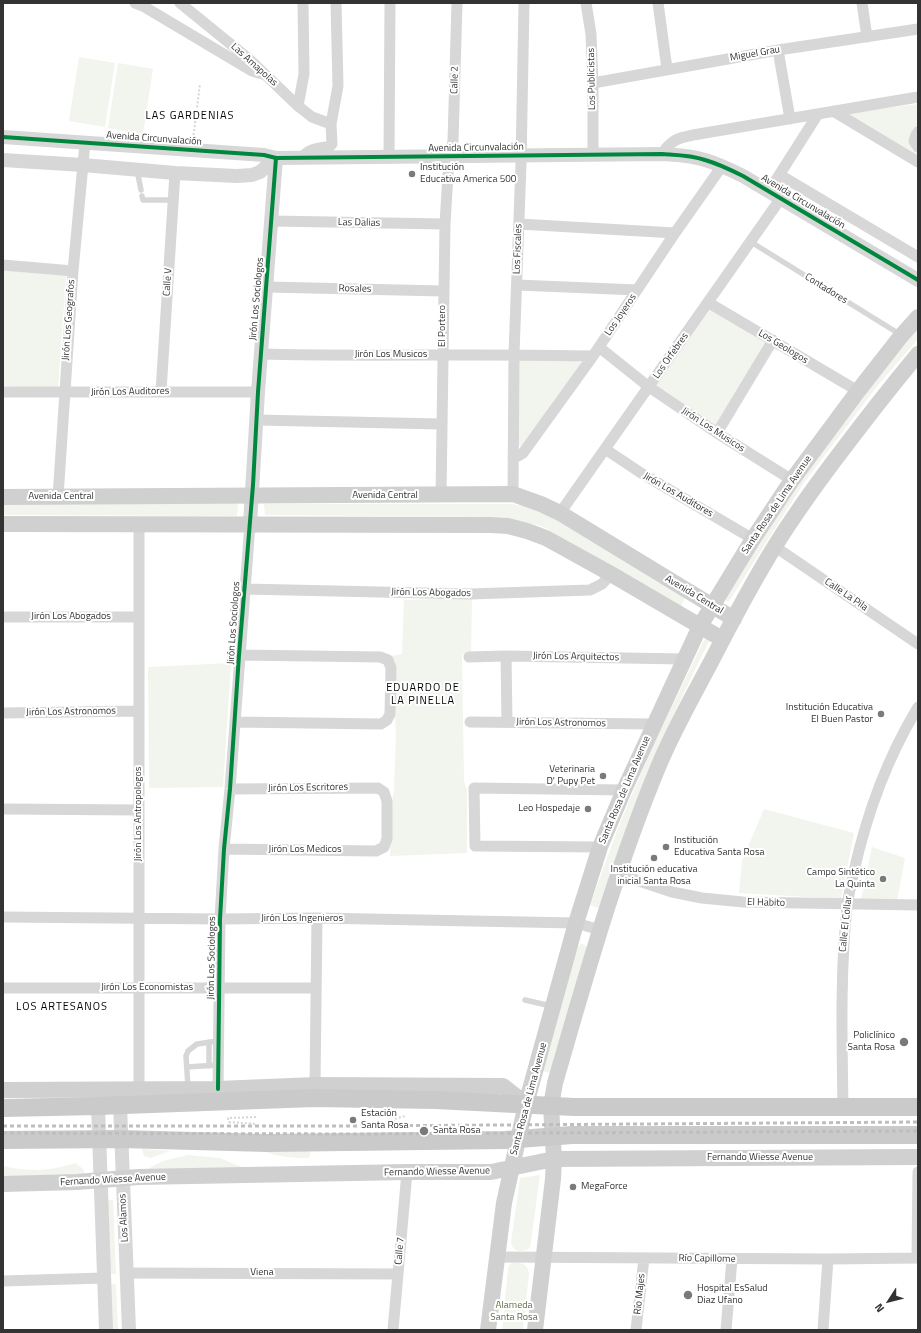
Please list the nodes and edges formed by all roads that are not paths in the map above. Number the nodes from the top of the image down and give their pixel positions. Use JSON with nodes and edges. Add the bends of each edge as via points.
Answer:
{"nodes":[{"id":1,"x":135,"y":3,"type":"edge"},
{"id":2,"x":180,"y":3,"type":"edge"},
{"id":3,"x":303,"y":3,"type":"edge"},
{"id":4,"x":336,"y":3,"type":"edge"},
{"id":5,"x":390,"y":3,"type":"edge"},
{"id":6,"x":457,"y":3,"type":"edge"},
{"id":7,"x":524,"y":3,"type":"edge"},
{"id":8,"x":586,"y":3,"type":"edge"},
{"id":9,"x":658,"y":3,"type":"edge"},
{"id":10,"x":862,"y":3,"type":"edge"},
{"id":11,"x":918,"y":29,"type":"edge"},
{"id":12,"x":867,"y":37,"type":"junction"},
{"id":13,"x":778,"y":50,"type":"junction"},
{"id":14,"x":667,"y":69,"type":"junction"},
{"id":15,"x":265,"y":74,"type":"junction"},
{"id":16,"x":592,"y":83,"type":"junction"},
{"id":17,"x":918,"y":97,"type":"edge"},
{"id":18,"x":298,"y":106,"type":"junction"},
{"id":19,"x":833,"y":111,"type":"junction"},
{"id":20,"x":818,"y":114,"type":"junction"},
{"id":21,"x":790,"y":119,"type":"junction"},
{"id":22,"x":331,"y":124,"type":"junction"},
{"id":23,"x":918,"y":132,"type":"edge"},
{"id":24,"x":3,"y":137,"type":"edge"},
{"id":25,"x":85,"y":143,"type":"junction"},
{"id":26,"x":918,"y":147,"type":"edge"},
{"id":27,"x":662,"y":154,"type":"junction"},
{"id":28,"x":592,"y":155,"type":"junction"},
{"id":29,"x":521,"y":156,"type":"junction"},
{"id":30,"x":303,"y":157,"type":"junction"},
{"id":31,"x":389,"y":157,"type":"junction"},
{"id":32,"x":449,"y":157,"type":"junction"},
{"id":33,"x":276,"y":158,"type":"junction"},
{"id":34,"x":3,"y":160,"type":"edge"},
{"id":35,"x":918,"y":162,"type":"edge"},
{"id":36,"x":83,"y":165,"type":"junction"},
{"id":37,"x":722,"y":166,"type":"junction"},
{"id":38,"x":136,"y":170,"type":"junction"},
{"id":39,"x":174,"y":173,"type":"junction"},
{"id":40,"x":780,"y":175,"type":"junction"},
{"id":41,"x":769,"y":191,"type":"junction"},
{"id":42,"x":781,"y":198,"type":"junction"},
{"id":43,"x":173,"y":200,"type":"junction"},
{"id":44,"x":272,"y":221,"type":"junction"},
{"id":45,"x":445,"y":224,"type":"junction"},
{"id":46,"x":519,"y":224,"type":"junction"},
{"id":47,"x":675,"y":233,"type":"junction"},
{"id":48,"x":751,"y":242,"type":"junction"},
{"id":49,"x":918,"y":257,"type":"edge"},
{"id":50,"x":3,"y":265,"type":"edge"},
{"id":51,"x":72,"y":271,"type":"junction"},
{"id":52,"x":918,"y":280,"type":"edge"},
{"id":53,"x":517,"y":284,"type":"junction"},
{"id":54,"x":266,"y":287,"type":"junction"},
{"id":55,"x":637,"y":290,"type":"junction"},
{"id":56,"x":444,"y":291,"type":"junction"},
{"id":57,"x":709,"y":303,"type":"junction"},
{"id":58,"x":918,"y":317,"type":"edge"},
{"id":59,"x":901,"y":336,"type":"junction"},
{"id":60,"x":772,"y":340,"type":"junction"},
{"id":61,"x":596,"y":351,"type":"junction"},
{"id":62,"x":261,"y":354,"type":"junction"},
{"id":63,"x":514,"y":354,"type":"junction"},
{"id":64,"x":918,"y":354,"type":"edge"},
{"id":65,"x":443,"y":355,"type":"junction"},
{"id":66,"x":649,"y":388,"type":"junction"},
{"id":67,"x":161,"y":391,"type":"junction"},
{"id":68,"x":858,"y":391,"type":"junction"},
{"id":69,"x":3,"y":392,"type":"edge"},
{"id":70,"x":258,"y":392,"type":"junction"},
{"id":71,"x":64,"y":393,"type":"junction"},
{"id":72,"x":256,"y":420,"type":"junction"},
{"id":73,"x":441,"y":424,"type":"junction"},
{"id":74,"x":717,"y":433,"type":"junction"},
{"id":75,"x":605,"y":449,"type":"junction"},
{"id":76,"x":513,"y":457,"type":"junction"},
{"id":77,"x":792,"y":480,"type":"junction"},
{"id":78,"x":513,"y":494,"type":"junction"},
{"id":79,"x":441,"y":495,"type":"junction"},
{"id":80,"x":252,"y":496,"type":"junction"},
{"id":81,"x":3,"y":497,"type":"edge"},
{"id":82,"x":58,"y":497,"type":"junction"},
{"id":83,"x":560,"y":514,"type":"junction"},
{"id":84,"x":3,"y":524,"type":"edge"},
{"id":85,"x":250,"y":524,"type":"junction"},
{"id":86,"x":140,"y":525,"type":"junction"},
{"id":87,"x":753,"y":538,"type":"junction"},
{"id":88,"x":774,"y":546,"type":"junction"},
{"id":89,"x":611,"y":574,"type":"junction"},
{"id":90,"x":244,"y":589,"type":"junction"},
{"id":91,"x":711,"y":606,"type":"junction"},
{"id":92,"x":3,"y":617,"type":"edge"},
{"id":93,"x":138,"y":617,"type":"junction"},
{"id":94,"x":734,"y":619,"type":"junction"},
{"id":95,"x":700,"y":626,"type":"junction"},
{"id":96,"x":722,"y":640,"type":"junction"},
{"id":97,"x":918,"y":644,"type":"edge"},
{"id":98,"x":239,"y":656,"type":"junction"},
{"id":99,"x":506,"y":656,"type":"junction"},
{"id":100,"x":469,"y":657,"type":"dead end"},
{"id":101,"x":684,"y":659,"type":"junction"},
{"id":102,"x":918,"y":707,"type":"edge"},
{"id":103,"x":138,"y":711,"type":"junction"},
{"id":104,"x":3,"y":712,"type":"edge"},
{"id":105,"x":235,"y":722,"type":"junction"},
{"id":106,"x":470,"y":722,"type":"dead end"},
{"id":107,"x":507,"y":722,"type":"junction"},
{"id":108,"x":653,"y":724,"type":"junction"},
{"id":109,"x":230,"y":789,"type":"junction"},
{"id":110,"x":624,"y":790,"type":"junction"},
{"id":111,"x":3,"y":809,"type":"edge"},
{"id":112,"x":139,"y":810,"type":"junction"},
{"id":113,"x":384,"y":847,"type":"joint"},
{"id":114,"x":600,"y":847,"type":"junction"},
{"id":115,"x":224,"y":849,"type":"junction"},
{"id":116,"x":618,"y":874,"type":"junction"},
{"id":117,"x":847,"y":905,"type":"junction"},
{"id":118,"x":918,"y":905,"type":"edge"},
{"id":119,"x":3,"y":917,"type":"edge"},
{"id":120,"x":138,"y":918,"type":"junction"},
{"id":121,"x":317,"y":918,"type":"junction"},
{"id":122,"x":220,"y":919,"type":"junction"},
{"id":123,"x":576,"y":923,"type":"junction"},
{"id":124,"x":600,"y":930,"type":"junction"},
{"id":125,"x":3,"y":988,"type":"edge"},
{"id":126,"x":139,"y":988,"type":"junction"},
{"id":127,"x":219,"y":988,"type":"junction"},
{"id":128,"x":316,"y":988,"type":"junction"},
{"id":129,"x":525,"y":1000,"type":"dead end"},
{"id":130,"x":553,"y":1007,"type":"junction"},
{"id":131,"x":548,"y":1023,"type":"junction"},
{"id":132,"x":571,"y":1029,"type":"junction"},
{"id":133,"x":214,"y":1041,"type":"junction"},
{"id":134,"x":214,"y":1065,"type":"junction"},
{"id":135,"x":187,"y":1067,"type":"junction"},
{"id":136,"x":532,"y":1080,"type":"junction"},
{"id":137,"x":555,"y":1083,"type":"junction"},
{"id":138,"x":315,"y":1085,"type":"junction"},
{"id":139,"x":188,"y":1089,"type":"junction"},
{"id":140,"x":218,"y":1089,"type":"junction"},
{"id":141,"x":3,"y":1090,"type":"edge"},
{"id":142,"x":139,"y":1097,"type":"junction"},
{"id":143,"x":526,"y":1104,"type":"junction"},
{"id":144,"x":120,"y":1105,"type":"junction"},
{"id":145,"x":98,"y":1106,"type":"junction"},
{"id":146,"x":551,"y":1106,"type":"junction"},
{"id":147,"x":918,"y":1106,"type":"edge"},
{"id":148,"x":843,"y":1107,"type":"junction"},
{"id":149,"x":3,"y":1108,"type":"edge"},
{"id":150,"x":553,"y":1135,"type":"junction"},
{"id":151,"x":918,"y":1135,"type":"edge"},
{"id":152,"x":98,"y":1139,"type":"junction"},
{"id":153,"x":121,"y":1139,"type":"junction"},
{"id":154,"x":518,"y":1139,"type":"junction"},
{"id":155,"x":3,"y":1140,"type":"edge"},
{"id":156,"x":918,"y":1157,"type":"edge"},
{"id":157,"x":554,"y":1159,"type":"junction"},
{"id":158,"x":511,"y":1168,"type":"junction"},
{"id":159,"x":407,"y":1172,"type":"junction"},
{"id":160,"x":918,"y":1172,"type":"edge"},
{"id":161,"x":122,"y":1178,"type":"junction"},
{"id":162,"x":100,"y":1180,"type":"junction"},
{"id":163,"x":3,"y":1184,"type":"edge"},
{"id":164,"x":497,"y":1258,"type":"junction"},
{"id":165,"x":543,"y":1258,"type":"junction"},
{"id":166,"x":644,"y":1258,"type":"junction"},
{"id":167,"x":917,"y":1258,"type":"edge"},
{"id":168,"x":732,"y":1259,"type":"junction"},
{"id":169,"x":828,"y":1259,"type":"junction"},
{"id":170,"x":126,"y":1273,"type":"junction"},
{"id":171,"x":398,"y":1274,"type":"junction"},
{"id":172,"x":104,"y":1278,"type":"junction"},
{"id":173,"x":3,"y":1281,"type":"edge"},
{"id":174,"x":106,"y":1330,"type":"edge"},
{"id":175,"x":129,"y":1330,"type":"edge"},
{"id":176,"x":392,"y":1330,"type":"edge"},
{"id":177,"x":488,"y":1330,"type":"edge"},
{"id":178,"x":535,"y":1330,"type":"edge"},
{"id":179,"x":636,"y":1330,"type":"edge"},
{"id":180,"x":726,"y":1330,"type":"edge"},
{"id":181,"x":823,"y":1330,"type":"edge"}],
"edges":[{"from":1,"to":15,"type":"street","via":[[252,71]]},
{"from":2,"to":15,"type":"street","name":"Las Amapolas"},
{"from":3,"to":18,"type":"street","via":[[304,74]]},
{"from":4,"to":22,"type":"street","via":[[338,86]]},
{"from":5,"to":31,"type":"street"},
{"from":6,"to":32,"type":"street","name":"Calle 2","via":[[454,141]]},
{"from":7,"to":29,"type":"street","name":"Los Fiscales"},
{"from":8,"to":16,"type":"street","name":"Los Publicistas","via":[[591,34]]},
{"from":9,"to":14,"type":"street"},
{"from":10,"to":12,"type":"street"},
{"from":11,"to":12,"type":"street","name":"Miguel Grau"},
{"from":12,"to":13,"type":"street","name":"Miguel Grau"},
{"from":13,"to":14,"type":"street","name":"Miguel Grau"},
{"from":13,"to":21,"type":"street"},
{"from":14,"to":16,"type":"street","name":"Miguel Grau"},
{"from":15,"to":18,"type":"street","name":"Las Amapolas"},
{"from":16,"to":28,"type":"street","name":"Los Publicistas"},
{"from":17,"to":19,"type":"street"},
{"from":18,"to":22,"type":"street","name":"Las Amapolas","via":[[312,117]]},
{"from":19,"to":20,"type":"street"},
{"from":19,"to":35,"type":"street"},
{"from":20,"to":21,"type":"street"},
{"from":20,"to":40,"type":"street"},
{"from":21,"to":27,"type":"street","via":[[677,138]]},
{"from":22,"to":30,"type":"street","via":[[332,144],[309,151]]},
{"from":23,"to":26,"type":"street","via":[[914,141]]},
{"from":24,"to":25,"type":"street","name":"Avenida Circunvalación"},
{"from":25,"to":33,"type":"street","name":"Avenida Circunvalación","via":[[264,155]]},
{"from":25,"to":36,"type":"street","name":"Jirón Los Geografos"},
{"from":27,"to":28,"type":"street","name":"Avenida Circunvalación"},
{"from":27,"to":37,"type":"street","name":"Avenida Circunvalación","via":[[704,159]]},
{"from":28,"to":29,"type":"street","name":"Avenida Circunvalación"},
{"from":29,"to":32,"type":"street","name":"Avenida Circunvalación"},
{"from":29,"to":46,"type":"street","name":"Los Fiscales"},
{"from":30,"to":31,"type":"street","name":"Avenida Circunvalación"},
{"from":30,"to":33,"type":"street","name":"Avenida Circunvalación"},
{"from":31,"to":32,"type":"street","name":"Avenida Circunvalación"},
{"from":32,"to":45,"type":"street","name":"El Portero"},
{"from":33,"to":39,"type":"street","via":[[260,172],[252,175]]},
{"from":33,"to":44,"type":"street","name":"Jirón Los Sociologos"},
{"from":34,"to":36,"type":"street"},
{"from":36,"to":38,"type":"street"},
{"from":36,"to":51,"type":"street","name":"Jirón Los Geografos"},
{"from":37,"to":41,"type":"street","name":"Avenida Circunvalación"},
{"from":37,"to":47,"type":"street","name":"Los Joyeros"},
{"from":38,"to":39,"type":"street"},
{"from":38,"to":43,"type":"lane","via":[[143,200]]},
{"from":39,"to":43,"type":"street","name":"Calle V"},
{"from":40,"to":41,"type":"street"},
{"from":40,"to":49,"type":"street","name":"Avenida Circunvalación"},
{"from":41,"to":42,"type":"street","name":"Avenida Circunvalación"},
{"from":42,"to":48,"type":"street","name":"Los Orfebres"},
{"from":42,"to":52,"type":"street","name":"Avenida Circunvalación"},
{"from":43,"to":67,"type":"street","name":"Calle V"},
{"from":44,"to":45,"type":"street","name":"Las Dalias"},
{"from":44,"to":54,"type":"street","name":"Jirón Los Sociologos"},
{"from":45,"to":56,"type":"street","name":"El Portero"},
{"from":46,"to":47,"type":"street"},
{"from":46,"to":53,"type":"street","name":"Los Fiscales"},
{"from":47,"to":55,"type":"street","name":"Los Joyeros"},
{"from":48,"to":57,"type":"street","name":"Los Orfebres"},
{"from":48,"to":59,"type":"lane","name":"Contadores"},
{"from":50,"to":51,"type":"street"},
{"from":51,"to":71,"type":"street","name":"Jirón Los Geografos"},
{"from":53,"to":55,"type":"street"},
{"from":53,"to":63,"type":"street","name":"Los Fiscales"},
{"from":54,"to":56,"type":"street","name":"Rosales"},
{"from":54,"to":62,"type":"street","name":"Jirón Los Sociologos"},
{"from":55,"to":61,"type":"street","name":"Los Joyeros"},
{"from":56,"to":65,"type":"street","name":"El Portero"},
{"from":57,"to":60,"type":"street","name":"Los Geologos"},
{"from":57,"to":66,"type":"street","name":"Los Orfebres"},
{"from":58,"to":59,"type":"main road","name":"Santa Rosa de Lima Avenue"},
{"from":59,"to":68,"type":"main road","name":"Santa Rosa de Lima Avenue"},
{"from":60,"to":68,"type":"street","name":"Los Geologos"},
{"from":60,"to":74,"type":"street"},
{"from":61,"to":63,"type":"street","name":"Jirón Los Musicos"},
{"from":61,"to":66,"type":"street","name":"Jirón Los Musicos"},
{"from":61,"to":76,"type":"street","name":"Los Joyeros","via":[[522,453]]},
{"from":62,"to":65,"type":"street","name":"Jirón Los Musicos"},
{"from":62,"to":70,"type":"street","name":"Jirón Los Sociologos"},
{"from":63,"to":65,"type":"street","name":"Jirón Los Musicos"},
{"from":63,"to":76,"type":"street","name":"Los Fiscales"},
{"from":64,"to":88,"type":"main road","name":"Santa Rosa de Lima Avenue","via":[[842,450]]},
{"from":65,"to":73,"type":"street","name":"El Portero"},
{"from":66,"to":74,"type":"street","name":"Jirón Los Musicos"},
{"from":66,"to":75,"type":"street","name":"Los Orfebres"},
{"from":67,"to":70,"type":"street","name":"Jirón Los Auditores"},
{"from":67,"to":71,"type":"street","name":"Jirón Los Auditores"},
{"from":68,"to":77,"type":"main road","name":"Santa Rosa de Lima Avenue"},
{"from":69,"to":71,"type":"street","name":"Jirón Los Auditores"},
{"from":70,"to":72,"type":"street","name":"Jirón Los Sociologos"},
{"from":71,"to":82,"type":"street","name":"Jirón Los Geografos"},
{"from":72,"to":73,"type":"street"},
{"from":72,"to":80,"type":"street","name":"Jirón Los Sociologos"},
{"from":73,"to":79,"type":"street","name":"El Portero"},
{"from":74,"to":77,"type":"street","name":"Jirón Los Musicos"},
{"from":75,"to":83,"type":"street","name":"Los Orfebres"},
{"from":75,"to":87,"type":"street","name":"Jirón Los Auditores","via":[[641,473]]},
{"from":76,"to":78,"type":"street","name":"Los Fiscales"},
{"from":77,"to":87,"type":"main road","name":"Santa Rosa de Lima Avenue"},
{"from":78,"to":79,"type":"main road","name":"Avenida Central"},
{"from":78,"to":83,"type":"main road","name":"Avenida Central"},
{"from":79,"to":80,"type":"main road","name":"Avenida Central"},
{"from":80,"to":82,"type":"main road","name":"Avenida Central"},
{"from":80,"to":85,"type":"street","name":"Jirón Los Sociologos"},
{"from":81,"to":82,"type":"main road","name":"Avenida Central"},
{"from":83,"to":91,"type":"main road","name":"Avenida Central"},
{"from":84,"to":86,"type":"main road"},
{"from":85,"to":86,"type":"main road"},
{"from":85,"to":89,"type":"main road","via":[[508,526],[546,538]]},
{"from":85,"to":90,"type":"street","name":"Jirón Los Sociologos"},
{"from":86,"to":93,"type":"street","name":"Jirón Los Antropologos"},
{"from":87,"to":91,"type":"main road","name":"Santa Rosa de Lima Avenue"},
{"from":88,"to":94,"type":"main road","name":"Santa Rosa de Lima Avenue"},
{"from":88,"to":97,"type":"street","name":"Calle La Pila"},
{"from":89,"to":90,"type":"street","name":"Jirón Los Abogados","via":[[602,584],[590,590],[470,594]]},
{"from":89,"to":95,"type":"main road"},
{"from":90,"to":98,"type":"street","name":"Jirón Los Sociologos"},
{"from":91,"to":94,"type":"main road","name":"Avenida Central"},
{"from":91,"to":95,"type":"main road","name":"Santa Rosa de Lima Avenue"},
{"from":92,"to":93,"type":"street","name":"Jirón Los Abogados"},
{"from":93,"to":103,"type":"street","name":"Jirón Los Antropologos"},
{"from":94,"to":96,"type":"main road","name":"Santa Rosa de Lima Avenue"},
{"from":95,"to":96,"type":"main road"},
{"from":95,"to":101,"type":"main road","name":"Santa Rosa de Lima Avenue"},
{"from":96,"to":116,"type":"main road","name":"Santa Rosa de Lima Avenue","via":[[660,763]]},
{"from":98,"to":105,"type":"street","name":"Jirón Los Sociologos"},
{"from":98,"to":105,"type":"street","via":[[380,657],[388,660],[391,668],[390,714],[381,724]]},
{"from":99,"to":100,"type":"street","name":"Jirón Los Arquitectos"},
{"from":99,"to":101,"type":"street","name":"Jirón Los Arquitectos"},
{"from":99,"to":107,"type":"street"},
{"from":101,"to":108,"type":"main road","name":"Santa Rosa de Lima Avenue"},
{"from":102,"to":117,"type":"street","name":"Calle El Collar","via":[[895,748],[876,794],[862,838]]},
{"from":103,"to":104,"type":"street","name":"Jirón Los Astronomos"},
{"from":103,"to":112,"type":"street","name":"Jirón Los Antropologos"},
{"from":105,"to":109,"type":"street","name":"Jirón Los Sociologos"},
{"from":106,"to":107,"type":"street","name":"Jirón Los Astronomos"},
{"from":107,"to":108,"type":"street","name":"Jirón Los Astronomos"},
{"from":108,"to":110,"type":"main road","name":"Santa Rosa de Lima Avenue"},
{"from":109,"to":113,"type":"street","name":"Jirón Los Escritores","via":[[378,788],[384,792],[387,801],[387,839]]},
{"from":109,"to":115,"type":"street","name":"Jirón Los Sociologos"},
{"from":110,"to":114,"type":"main road","name":"Santa Rosa de Lima Avenue"},
{"from":110,"to":114,"type":"street","via":[[474,788],[475,846]]},
{"from":111,"to":112,"type":"street"},
{"from":112,"to":120,"type":"street","name":"Jirón Los Antropologos"},
{"from":113,"to":115,"type":"street","name":"Jirón Los Medicos","via":[[376,851]]},
{"from":114,"to":123,"type":"main road","name":"Santa Rosa de Lima Avenue"},
{"from":115,"to":122,"type":"street","name":"Jirón Los Sociologos"},
{"from":116,"to":117,"type":"street","name":"El Habito","via":[[672,892],[702,898],[743,902]]},
{"from":116,"to":124,"type":"main road","name":"Santa Rosa de Lima Avenue"},
{"from":117,"to":118,"type":"street","name":"El Habito"},
{"from":117,"to":148,"type":"street","name":"Calle El Collar","via":[[841,1007]]},
{"from":119,"to":120,"type":"street","name":"Jirón Los Ingenieros"},
{"from":120,"to":122,"type":"street","name":"Jirón Los Ingenieros"},
{"from":120,"to":126,"type":"street","name":"Jirón Los Antropologos"},
{"from":121,"to":122,"type":"street","name":"Jirón Los Ingenieros"},
{"from":121,"to":123,"type":"street","name":"Jirón Los Ingenieros"},
{"from":121,"to":128,"type":"street"},
{"from":122,"to":127,"type":"street","name":"Jirón Los Sociologos"},
{"from":123,"to":124,"type":"street","name":"Jirón Los Ingenieros"},
{"from":123,"to":130,"type":"main road","name":"Santa Rosa de Lima Avenue"},
{"from":124,"to":132,"type":"main road","name":"Santa Rosa de Lima Avenue"},
{"from":125,"to":126,"type":"street","name":"Jirón Los Economistas"},
{"from":126,"to":127,"type":"street","name":"Jirón Los Economistas"},
{"from":126,"to":142,"type":"street","name":"Jirón Los Antropologos"},
{"from":127,"to":128,"type":"street","name":"Jirón Los Economistas"},
{"from":127,"to":133,"type":"street","name":"Jirón Los Sociologos"},
{"from":128,"to":138,"type":"street"},
{"from":129,"to":130,"type":"lane"},
{"from":130,"to":131,"type":"main road","name":"Santa Rosa de Lima Avenue"},
{"from":131,"to":132,"type":"main road"},
{"from":131,"to":136,"type":"main road","name":"Santa Rosa de Lima Avenue"},
{"from":132,"to":137,"type":"main road","name":"Santa Rosa de Lima Avenue"},
{"from":133,"to":134,"type":"street","name":"Jirón Los Sociologos"},
{"from":133,"to":135,"type":"lane","via":[[197,1044],[188,1051]]},
{"from":134,"to":135,"type":"lane"},
{"from":134,"to":140,"type":"street","name":"Jirón Los Sociologos"},
{"from":135,"to":139,"type":"lane"},
{"from":136,"to":137,"type":"main road"},
{"from":136,"to":143,"type":"main road","name":"Santa Rosa de Lima Avenue"},
{"from":137,"to":146,"type":"main road","name":"Santa Rosa de Lima Avenue"},
{"from":138,"to":140,"type":"main road"},
{"from":138,"to":143,"type":"main road","via":[[503,1086]]},
{"from":139,"to":140,"type":"main road"},
{"from":139,"to":142,"type":"main road"},
{"from":141,"to":142,"type":"main road"},
{"from":142,"to":143,"type":"main road","via":[[436,1100]]},
{"from":142,"to":144,"type":"main road"},
{"from":143,"to":146,"type":"main road"},
{"from":143,"to":154,"type":"main road","name":"Santa Rosa de Lima Avenue"},
{"from":144,"to":145,"type":"main road"},
{"from":144,"to":153,"type":"street","name":"Los Alamos"},
{"from":145,"to":149,"type":"main road"},
{"from":145,"to":152,"type":"street"},
{"from":146,"to":148,"type":"main road"},
{"from":146,"to":150,"type":"main road","name":"Santa Rosa de Lima Avenue"},
{"from":147,"to":148,"type":"main road"},
{"from":150,"to":151,"type":"main road"},
{"from":150,"to":154,"type":"main road"},
{"from":150,"to":157,"type":"main road","name":"Santa Rosa de Lima Avenue"},
{"from":152,"to":153,"type":"main road"},
{"from":152,"to":155,"type":"main road"},
{"from":152,"to":162,"type":"street"},
{"from":153,"to":154,"type":"main road","via":[[267,1144]]},
{"from":153,"to":161,"type":"street","name":"Los Alamos"},
{"from":154,"to":158,"type":"main road","name":"Santa Rosa de Lima Avenue"},
{"from":156,"to":157,"type":"main road","name":"Fernando Wiesse Avenue"},
{"from":157,"to":158,"type":"main road","name":"Fernando Wiesse Avenue"},
{"from":157,"to":165,"type":"main road","name":"Santa Rosa de Lima Avenue"},
{"from":158,"to":159,"type":"main road","name":"Fernando Wiesse Avenue","via":[[491,1172]]},
{"from":158,"to":164,"type":"main road","name":"Santa Rosa de Lima Avenue"},
{"from":159,"to":161,"type":"main road","name":"Fernando Wiesse Avenue"},
{"from":159,"to":171,"type":"street","name":"Calle 7"},
{"from":160,"to":167,"type":"street"},
{"from":161,"to":162,"type":"main road","name":"Fernando Wiesse Avenue"},
{"from":161,"to":170,"type":"street","name":"Los Alamos"},
{"from":162,"to":163,"type":"main road","name":"Fernando Wiesse Avenue"},
{"from":162,"to":172,"type":"street"},
{"from":164,"to":165,"type":"street","name":"Río Capillome"},
{"from":164,"to":177,"type":"main road","name":"Santa Rosa de Lima Avenue"},
{"from":165,"to":166,"type":"street","name":"Río Capillome"},
{"from":165,"to":178,"type":"main road","name":"Santa Rosa de Lima Avenue"},
{"from":166,"to":168,"type":"street","name":"Río Capillome"},
{"from":166,"to":179,"type":"street","name":"Río Majes"},
{"from":167,"to":169,"type":"street","name":"Río Capillome"},
{"from":168,"to":169,"type":"street","name":"Río Capillome"},
{"from":168,"to":180,"type":"street"},
{"from":169,"to":181,"type":"street"},
{"from":170,"to":171,"type":"street","name":"Viena"},
{"from":170,"to":175,"type":"street","name":"Los Alamos"},
{"from":171,"to":176,"type":"street","name":"Calle 7"},
{"from":172,"to":173,"type":"street"},
{"from":172,"to":174,"type":"street"}]}
